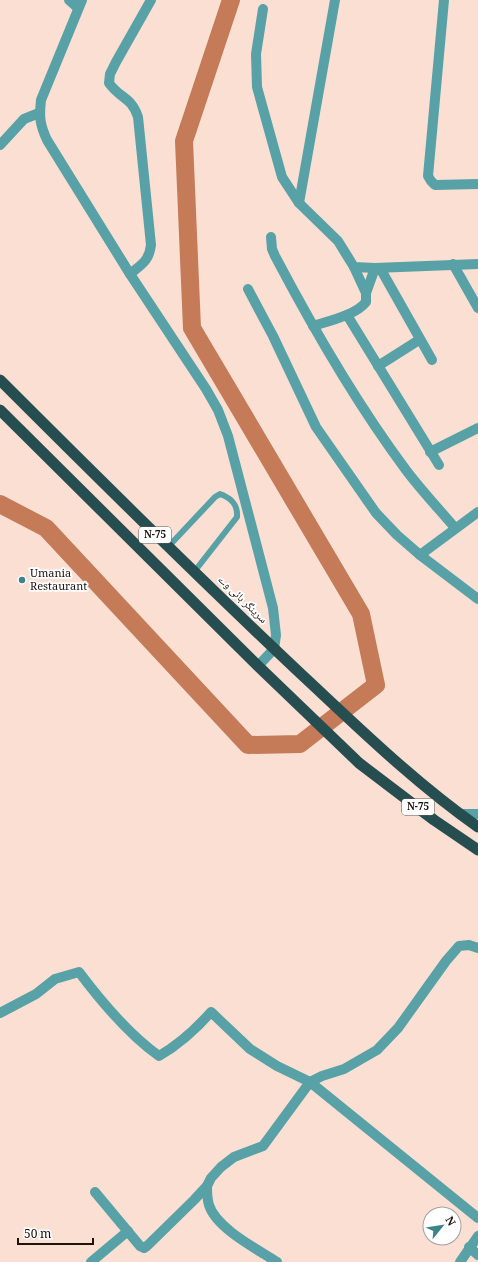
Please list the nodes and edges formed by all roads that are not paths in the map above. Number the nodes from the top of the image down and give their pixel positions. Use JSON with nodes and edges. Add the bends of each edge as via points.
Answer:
{"nodes":[{"id":1,"x":69,"y":0,"type":"edge"},
{"id":2,"x":151,"y":0,"type":"edge"},
{"id":3,"x":335,"y":0,"type":"edge"},
{"id":4,"x":444,"y":0,"type":"edge"},
{"id":5,"x":80,"y":4,"type":"edge"},
{"id":6,"x":263,"y":9,"type":"dead end"},
{"id":7,"x":39,"y":113,"type":"junction"},
{"id":8,"x":0,"y":145,"type":"edge"},
{"id":9,"x":478,"y":184,"type":"edge"},
{"id":10,"x":299,"y":203,"type":"junction"},
{"id":11,"x":271,"y":236,"type":"dead end"},
{"id":12,"x":453,"y":264,"type":"junction"},
{"id":13,"x":478,"y":264,"type":"edge"},
{"id":14,"x":354,"y":267,"type":"junction"},
{"id":15,"x":378,"y":268,"type":"junction"},
{"id":16,"x":130,"y":274,"type":"junction"},
{"id":17,"x":248,"y":290,"type":"dead end"},
{"id":18,"x":366,"y":293,"type":"junction"},
{"id":19,"x":478,"y":308,"type":"edge"},
{"id":20,"x":347,"y":314,"type":"junction"},
{"id":21,"x":313,"y":326,"type":"junction"},
{"id":22,"x":420,"y":340,"type":"junction"},
{"id":23,"x":432,"y":360,"type":"dead end"},
{"id":24,"x":378,"y":366,"type":"junction"},
{"id":25,"x":0,"y":380,"type":"edge"},
{"id":26,"x":0,"y":410,"type":"edge"},
{"id":27,"x":478,"y":428,"type":"edge"},
{"id":28,"x":430,"y":452,"type":"junction"},
{"id":29,"x":439,"y":466,"type":"dead end"},
{"id":30,"x":478,"y":512,"type":"edge"},
{"id":31,"x":455,"y":528,"type":"junction"},
{"id":32,"x":168,"y":547,"type":"junction"},
{"id":33,"x":420,"y":555,"type":"junction"},
{"id":34,"x":194,"y":572,"type":"junction"},
{"id":35,"x":478,"y":599,"type":"edge"},
{"id":36,"x":274,"y":649,"type":"junction"},
{"id":37,"x":258,"y":666,"type":"junction"},
{"id":38,"x":460,"y":814,"type":"junction"},
{"id":39,"x":478,"y":814,"type":"edge"},
{"id":40,"x":478,"y":827,"type":"edge"},
{"id":41,"x":478,"y":850,"type":"edge"},
{"id":42,"x":478,"y":948,"type":"edge"},
{"id":43,"x":0,"y":1014,"type":"edge"},
{"id":44,"x":310,"y":1082,"type":"junction"},
{"id":45,"x":207,"y":1186,"type":"junction"},
{"id":46,"x":95,"y":1192,"type":"dead end"},
{"id":47,"x":478,"y":1218,"type":"edge"},
{"id":48,"x":128,"y":1231,"type":"junction"},
{"id":49,"x":478,"y":1236,"type":"edge"},
{"id":50,"x":469,"y":1247,"type":"junction"},
{"id":51,"x":478,"y":1255,"type":"edge"},
{"id":52,"x":92,"y":1262,"type":"edge"},
{"id":53,"x":277,"y":1262,"type":"edge"},
{"id":54,"x":460,"y":1262,"type":"edge"}],
"edges":[{"from":1,"to":5,"type":"street"},
{"from":2,"to":16,"type":"street","via":[[116,62],[109,83],[115,92],[130,101],[138,117],[151,244],[146,262]]},
{"from":3,"to":10,"type":"street"},
{"from":4,"to":9,"type":"street","via":[[428,176],[435,185]]},
{"from":5,"to":7,"type":"street","via":[[41,100]]},
{"from":6,"to":10,"type":"street","via":[[256,54],[257,87],[282,177]]},
{"from":7,"to":8,"type":"street","via":[[24,119]]},
{"from":7,"to":16,"type":"street","via":[[40,126],[47,140]]},
{"from":10,"to":14,"type":"street","via":[[338,241]]},
{"from":11,"to":21,"type":"street","via":[[272,249]]},
{"from":12,"to":13,"type":"street"},
{"from":12,"to":15,"type":"street"},
{"from":12,"to":19,"type":"street"},
{"from":14,"to":15,"type":"street"},
{"from":14,"to":18,"type":"street"},
{"from":15,"to":18,"type":"street"},
{"from":15,"to":22,"type":"street"},
{"from":16,"to":36,"type":"street","via":[[206,389],[228,436],[272,608],[276,635]]},
{"from":17,"to":33,"type":"street","via":[[316,427],[376,512]]},
{"from":18,"to":20,"type":"street","via":[[364,306]]},
{"from":20,"to":21,"type":"street"},
{"from":20,"to":24,"type":"street"},
{"from":21,"to":31,"type":"street","via":[[368,416],[406,470]]},
{"from":22,"to":23,"type":"street"},
{"from":22,"to":24,"type":"street"},
{"from":24,"to":28,"type":"street"},
{"from":25,"to":32,"type":"highway","name":"سرینگر ہائی وے","number":"N-75"},
{"from":26,"to":37,"type":"highway","number":"N-75"},
{"from":27,"to":28,"type":"street"},
{"from":28,"to":29,"type":"street"},
{"from":30,"to":31,"type":"street"},
{"from":31,"to":33,"type":"street"},
{"from":32,"to":34,"type":"highway","name":"سرینگر ہائی وے","number":"N-75"},
{"from":32,"to":34,"type":"lane","via":[[215,497],[220,494],[226,496],[236,505],[237,517]]},
{"from":33,"to":35,"type":"street"},
{"from":34,"to":36,"type":"highway","name":"سرینگر ہائی وے","number":"N-75"},
{"from":36,"to":37,"type":"street"},
{"from":36,"to":38,"type":"highway","name":"سرینگر ہائی وے","number":"N-75","via":[[398,764]]},
{"from":37,"to":41,"type":"highway","number":"N-75","via":[[359,763]]},
{"from":38,"to":39,"type":"street"},
{"from":38,"to":40,"type":"highway","name":"سرینگر ہائی وے","number":"N-75"},
{"from":42,"to":44,"type":"street","via":[[469,945],[459,946],[398,1028],[377,1050],[344,1069]]},
{"from":43,"to":44,"type":"street","via":[[36,994],[55,979],[79,972],[148,1049],[159,1056],[171,1049],[211,1012],[250,1050]]},
{"from":44,"to":45,"type":"street","via":[[263,1146],[234,1157],[221,1167]]},
{"from":44,"to":47,"type":"street"},
{"from":45,"to":48,"type":"street","via":[[144,1248]]},
{"from":45,"to":53,"type":"street","via":[[209,1205],[215,1217],[226,1228]]},
{"from":46,"to":48,"type":"street"},
{"from":48,"to":52,"type":"street"},
{"from":49,"to":50,"type":"street"},
{"from":50,"to":51,"type":"street"},
{"from":50,"to":54,"type":"street"}]}
